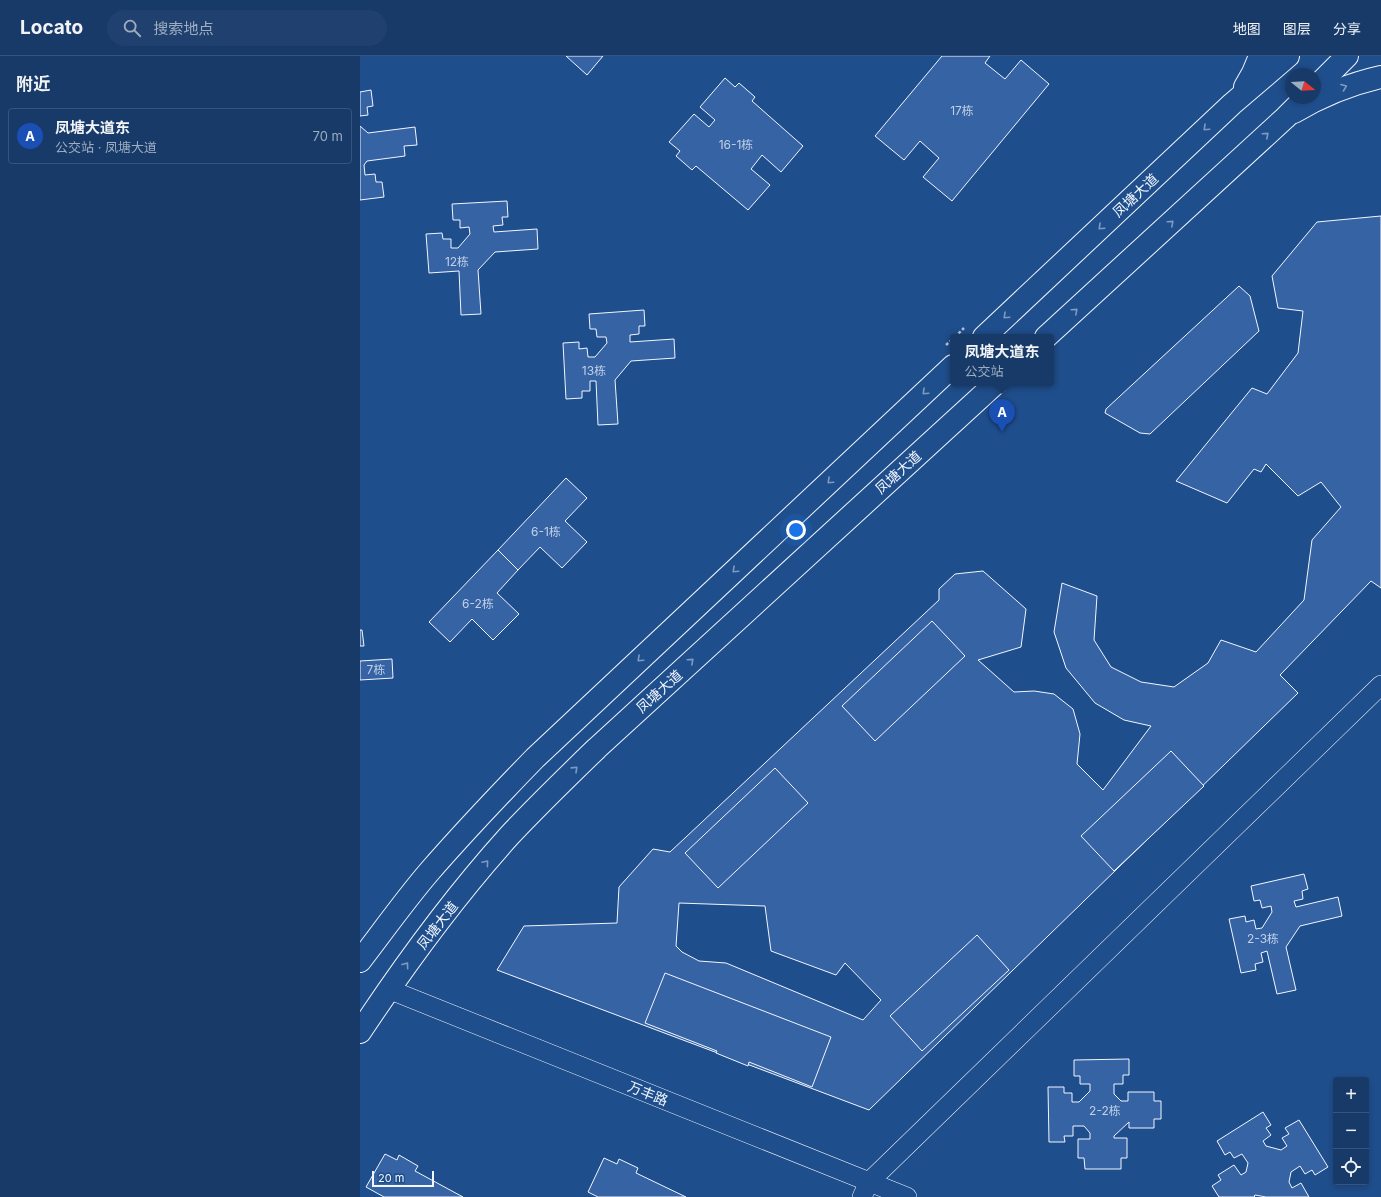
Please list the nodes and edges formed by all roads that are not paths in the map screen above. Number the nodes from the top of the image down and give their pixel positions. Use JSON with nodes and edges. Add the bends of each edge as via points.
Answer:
{"nodes":[{"id":1,"x":1260,"y":56,"type":"edge"},
{"id":2,"x":1288,"y":56,"type":"edge"},
{"id":3,"x":1347,"y":56,"type":"edge"},
{"id":4,"x":1381,"y":77,"type":"edge"},
{"id":5,"x":1321,"y":82,"type":"edge"},
{"id":6,"x":1232,"y":104,"type":"junction"},
{"id":7,"x":1299,"y":104,"type":"edge"},
{"id":8,"x":1285,"y":118,"type":"junction"},
{"id":9,"x":987,"y":334,"type":"edge"},
{"id":10,"x":1049,"y":334,"type":"edge"},
{"id":11,"x":950,"y":369,"type":"edge"},
{"id":12,"x":993,"y":386,"type":"edge"},
{"id":13,"x":1381,"y":685,"type":"edge"},
{"id":14,"x":360,"y":961,"type":"edge"},
{"id":15,"x":388,"y":989,"type":"junction"},
{"id":16,"x":360,"y":1032,"type":"edge"},
{"id":17,"x":866,"y":1189,"type":"edge"},
{"id":18,"x":907,"y":1197,"type":"edge"}],
"edges":[{"from":1,"to":6,"type":"main road","via":[[1248,81]]},
{"from":2,"to":6,"type":"main road","name":"凤塘大道"},
{"from":3,"to":5,"type":"main road"},
{"from":8,"to":4,"type":"main road","one_way":true,"via":[[1329,93]]},
{"from":6,"to":9,"type":"main road","name":"凤塘大道","one_way":true},
{"from":7,"to":8,"type":"main road"},
{"from":10,"to":8,"type":"main road","one_way":true},
{"from":11,"to":14,"type":"main road","one_way":true,"via":[[535,758],[429,873]]},
{"from":15,"to":12,"type":"main road","name":"凤塘大道","one_way":true,"via":[[470,882],[551,792]]},
{"from":13,"to":17,"type":"street"},
{"from":15,"to":16,"type":"main road","name":"凤塘大道"},
{"from":15,"to":17,"type":"street","name":"万丰路"},
{"from":17,"to":18,"type":"street","name":"万丰路"}]}
